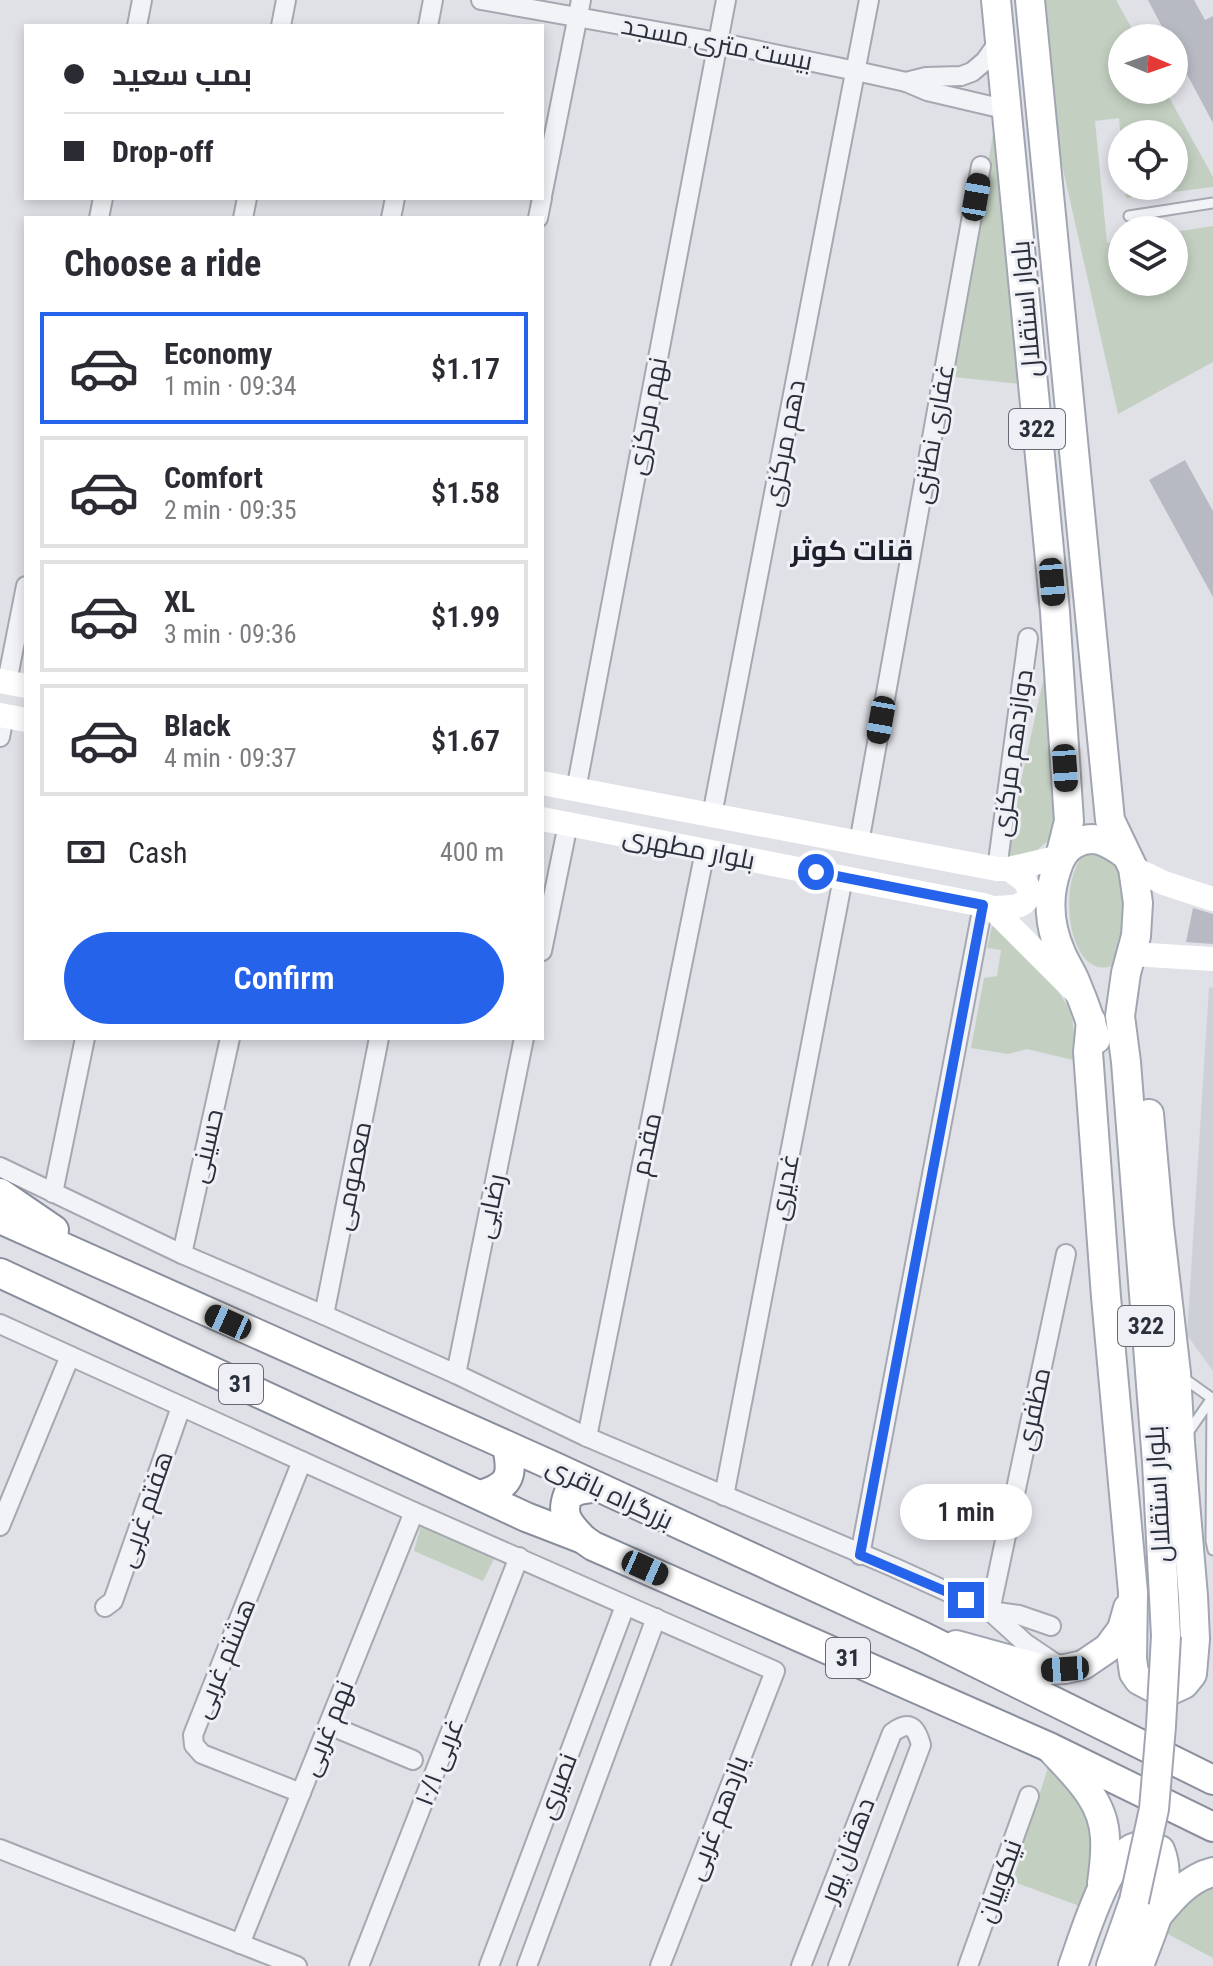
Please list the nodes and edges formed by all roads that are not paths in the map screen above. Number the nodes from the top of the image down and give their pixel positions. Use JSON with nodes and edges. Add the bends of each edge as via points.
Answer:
{"nodes":[{"id":1,"x":142,"y":0,"type":"edge"},
{"id":2,"x":286,"y":0,"type":"edge"},
{"id":3,"x":433,"y":0,"type":"edge"},
{"id":4,"x":481,"y":0,"type":"edge"},
{"id":5,"x":726,"y":0,"type":"edge"},
{"id":6,"x":869,"y":0,"type":"edge"},
{"id":7,"x":996,"y":0,"type":"edge"},
{"id":8,"x":1030,"y":0,"type":"edge"},
{"id":9,"x":579,"y":8,"type":"edge"},
{"id":10,"x":137,"y":24,"type":"edge"},
{"id":11,"x":281,"y":24,"type":"edge"},
{"id":12,"x":428,"y":24,"type":"edge"},
{"id":13,"x":1000,"y":40,"type":"junction"},
{"id":14,"x":717,"y":42,"type":"junction"},
{"id":15,"x":856,"y":71,"type":"junction"},
{"id":16,"x":906,"y":82,"type":"junction"},
{"id":17,"x":1008,"y":110,"type":"junction"},
{"id":18,"x":981,"y":166,"type":"dead end"},
{"id":19,"x":544,"y":187,"type":"edge"},
{"id":20,"x":1213,"y":203,"type":"edge"},
{"id":21,"x":1129,"y":216,"type":"dead end"},
{"id":22,"x":24,"y":599,"type":"edge"},
{"id":23,"x":1028,"y":638,"type":"dead end"},
{"id":24,"x":11,"y":683,"type":"edge"},
{"id":25,"x":1063,"y":742,"type":"junction"},
{"id":26,"x":1103,"y":754,"type":"junction"},
{"id":27,"x":544,"y":783,"type":"edge"},
{"id":28,"x":576,"y":790,"type":"junction"},
{"id":29,"x":712,"y":815,"type":"junction"},
{"id":30,"x":544,"y":819,"type":"edge"},
{"id":31,"x":568,"y":824,"type":"junction"},
{"id":32,"x":859,"y":843,"type":"junction"},
{"id":33,"x":705,"y":851,"type":"junction"},
{"id":34,"x":1060,"y":857,"type":"junction"},
{"id":35,"x":1129,"y":861,"type":"junction"},
{"id":36,"x":1003,"y":869,"type":"junction"},
{"id":37,"x":843,"y":878,"type":"junction"},
{"id":38,"x":1213,"y":899,"type":"edge"},
{"id":39,"x":988,"y":906,"type":"junction"},
{"id":40,"x":544,"y":941,"type":"edge"},
{"id":41,"x":1132,"y":954,"type":"junction"},
{"id":42,"x":1213,"y":959,"type":"edge"},
{"id":43,"x":1087,"y":1011,"type":"junction"},
{"id":44,"x":1120,"y":1016,"type":"junction"},
{"id":45,"x":85,"y":1040,"type":"edge"},
{"id":46,"x":230,"y":1040,"type":"edge"},
{"id":47,"x":379,"y":1040,"type":"edge"},
{"id":48,"x":524,"y":1040,"type":"edge"},
{"id":49,"x":0,"y":1167,"type":"edge"},
{"id":50,"x":0,"y":1193,"type":"edge"},
{"id":51,"x":53,"y":1193,"type":"junction"},
{"id":52,"x":0,"y":1219,"type":"edge"},
{"id":53,"x":182,"y":1254,"type":"junction"},
{"id":54,"x":1066,"y":1254,"type":"dead end"},
{"id":55,"x":96,"y":1261,"type":"junction"},
{"id":56,"x":0,"y":1273,"type":"edge"},
{"id":57,"x":324,"y":1315,"type":"junction"},
{"id":58,"x":0,"y":1324,"type":"edge"},
{"id":59,"x":70,"y":1356,"type":"junction"},
{"id":60,"x":1176,"y":1373,"type":"junction"},
{"id":61,"x":456,"y":1374,"type":"junction"},
{"id":62,"x":1213,"y":1399,"type":"edge"},
{"id":63,"x":181,"y":1407,"type":"junction"},
{"id":64,"x":587,"y":1437,"type":"junction"},
{"id":65,"x":1180,"y":1443,"type":"junction"},
{"id":66,"x":507,"y":1446,"type":"junction"},
{"id":67,"x":302,"y":1461,"type":"junction"},
{"id":68,"x":598,"y":1487,"type":"junction"},
{"id":69,"x":481,"y":1495,"type":"junction"},
{"id":70,"x":724,"y":1496,"type":"junction"},
{"id":71,"x":414,"y":1512,"type":"junction"},
{"id":72,"x":0,"y":1526,"type":"edge"},
{"id":73,"x":583,"y":1539,"type":"junction"},
{"id":74,"x":1213,"y":1550,"type":"edge"},
{"id":75,"x":860,"y":1555,"type":"junction"},
{"id":76,"x":519,"y":1557,"type":"junction"},
{"id":77,"x":1133,"y":1592,"type":"junction"},
{"id":78,"x":1193,"y":1596,"type":"junction"},
{"id":79,"x":625,"y":1606,"type":"junction"},
{"id":80,"x":105,"y":1607,"type":"dead end"},
{"id":81,"x":990,"y":1611,"type":"junction"},
{"id":82,"x":656,"y":1618,"type":"junction"},
{"id":83,"x":1051,"y":1626,"type":"dead end"},
{"id":84,"x":1158,"y":1635,"type":"junction"},
{"id":85,"x":922,"y":1636,"type":"junction"},
{"id":86,"x":1065,"y":1669,"type":"junction"},
{"id":87,"x":1213,"y":1684,"type":"edge"},
{"id":88,"x":329,"y":1725,"type":"junction"},
{"id":89,"x":1049,"y":1747,"type":"junction"},
{"id":90,"x":413,"y":1760,"type":"dead end"},
{"id":91,"x":1213,"y":1780,"type":"edge"},
{"id":92,"x":301,"y":1793,"type":"junction"},
{"id":93,"x":1029,"y":1796,"type":"dead end"},
{"id":94,"x":1213,"y":1827,"type":"edge"},
{"id":95,"x":0,"y":1849,"type":"edge"},
{"id":96,"x":1213,"y":1872,"type":"edge"},
{"id":97,"x":1128,"y":1901,"type":"junction"},
{"id":98,"x":240,"y":1944,"type":"junction"},
{"id":99,"x":297,"y":1966,"type":"edge"},
{"id":100,"x":359,"y":1966,"type":"edge"},
{"id":101,"x":489,"y":1966,"type":"edge"},
{"id":102,"x":527,"y":1966,"type":"edge"},
{"id":103,"x":660,"y":1966,"type":"edge"},
{"id":104,"x":801,"y":1966,"type":"edge"},
{"id":105,"x":838,"y":1966,"type":"edge"},
{"id":106,"x":968,"y":1966,"type":"edge"},
{"id":107,"x":1073,"y":1966,"type":"edge"},
{"id":108,"x":1092,"y":1966,"type":"edge"},
{"id":109,"x":1111,"y":1966,"type":"edge"},
{"id":110,"x":1139,"y":1966,"type":"edge"}],
"edges":[{"from":1,"to":10,"type":"street"},
{"from":2,"to":11,"type":"street"},
{"from":3,"to":12,"type":"street"},
{"from":4,"to":9,"type":"street","name":"بیست متری مسجد"},
{"from":5,"to":14,"type":"street","name":"نهم مرکزی"},
{"from":6,"to":15,"type":"street","name":"دهم مرکزی"},
{"from":7,"to":13,"type":"main road","name":"بلوار استقلال","number":"322"},
{"from":8,"to":26,"type":"main road","name":"بلوار استقلال","number":"322"},
{"from":9,"to":14,"type":"street","name":"بیست متری مسجد"},
{"from":9,"to":19,"type":"street"},
{"from":13,"to":16,"type":"street","name":"بیست متری مسجد","via":[[972,72]]},
{"from":13,"to":17,"type":"main road","name":"بلوار استقلال","number":"322"},
{"from":14,"to":15,"type":"street","name":"بیست متری مسجد"},
{"from":14,"to":28,"type":"street","name":"نهم مرکزی"},
{"from":15,"to":16,"type":"street","name":"بیست متری مسجد"},
{"from":15,"to":29,"type":"street","name":"دهم مرکزی"},
{"from":16,"to":17,"type":"street","name":"بیست متری مسجد"},
{"from":17,"to":25,"type":"main road","name":"بلوار استقلال","number":"322"},
{"from":18,"to":32,"type":"street","name":"غفاری نطنزی"},
{"from":20,"to":21,"type":"lane"},
{"from":22,"to":24,"type":"street"},
{"from":23,"to":36,"type":"street","name":"دوازدهم مرکزی"},
{"from":25,"to":26,"type":"main road","via":[[1072,766],[1083,770],[1097,769]]},
{"from":25,"to":34,"type":"main road","name":"بلوار استقلال","number":"322","via":[[1069,821]]},
{"from":26,"to":35,"type":"main road","name":"بلوار استقلال","number":"322","via":[[1110,820]]},
{"from":27,"to":28,"type":"main road","name":"بلوار مطهری"},
{"from":28,"to":29,"type":"main road","name":"بلوار مطهری"},
{"from":29,"to":32,"type":"main road","name":"بلوار مطهری"},
{"from":30,"to":31,"type":"main road","name":"بلوار مطهری"},
{"from":31,"to":33,"type":"main road","name":"بلوار مطهری"},
{"from":31,"to":40,"type":"street"},
{"from":32,"to":36,"type":"main road","name":"بلوار مطهری"},
{"from":33,"to":37,"type":"main road","name":"بلوار مطهری"},
{"from":33,"to":64,"type":"street","name":"مقدم"},
{"from":34,"to":35,"type":"main road","via":[[1071,845],[1091,839],[1109,843]]},
{"from":34,"to":36,"type":"main road"},
{"from":34,"to":43,"type":"main road","name":"بلوار استقلال","via":[[1051,894],[1053,930]]},
{"from":35,"to":38,"type":"main road","via":[[1150,878]]},
{"from":35,"to":41,"type":"main road","name":"بلوار استقلال","via":[[1138,903]]},
{"from":36,"to":39,"type":"main road","via":[[1025,881],[1029,899],[1022,905]]},
{"from":37,"to":39,"type":"main road","name":"بلوار مطهری"},
{"from":37,"to":70,"type":"street","name":"غدیری"},
{"from":39,"to":43,"type":"main road"},
{"from":39,"to":75,"type":"street"},
{"from":41,"to":42,"type":"main road"},
{"from":41,"to":44,"type":"main road","name":"بلوار استقلال"},
{"from":43,"to":77,"type":"main road"},
{"from":43,"to":84,"type":"main road","name":"بلوار استقلال","number":"322","via":[[1104,1096]]},
{"from":44,"to":60,"type":"main road","via":[[1144,1063]]},
{"from":44,"to":84,"type":"main road","name":"بلوار استقلال","number":"322","via":[[1157,1462]]},
{"from":45,"to":51,"type":"street"},
{"from":46,"to":53,"type":"street","name":"حسینی"},
{"from":47,"to":57,"type":"street","name":"معصومی"},
{"from":48,"to":61,"type":"street","name":"رضایی"},
{"from":49,"to":51,"type":"street"},
{"from":50,"to":55,"type":"main road"},
{"from":51,"to":53,"type":"street"},
{"from":52,"to":55,"type":"main road","name":"بزرگراه باقری","number":"31"},
{"from":53,"to":57,"type":"street"},
{"from":54,"to":81,"type":"street","name":"مظفری"},
{"from":55,"to":66,"type":"main road","name":"بزرگراه باقری","number":"31"},
{"from":56,"to":69,"type":"main road","name":"بزرگراه باقری","number":"31"},
{"from":57,"to":61,"type":"street"},
{"from":58,"to":59,"type":"street"},
{"from":59,"to":63,"type":"street"},
{"from":59,"to":72,"type":"street"},
{"from":60,"to":62,"type":"lane"},
{"from":60,"to":65,"type":"main road"},
{"from":61,"to":64,"type":"street"},
{"from":62,"to":65,"type":"lane"},
{"from":62,"to":74,"type":"lane"},
{"from":63,"to":67,"type":"street"},
{"from":63,"to":80,"type":"street","name":"هفتم غربی","via":[[113,1601]]},
{"from":64,"to":70,"type":"street"},
{"from":65,"to":78,"type":"main road"},
{"from":66,"to":68,"type":"main road","name":"بزرگراه باقری","number":"31"},
{"from":66,"to":69,"type":"main road","via":[[508,1478],[499,1489]]},
{"from":67,"to":71,"type":"street"},
{"from":67,"to":92,"type":"street","name":"هشتم غربی","via":[[193,1735],[202,1754]]},
{"from":68,"to":73,"type":"main road","via":[[568,1495],[564,1506],[568,1523]]},
{"from":68,"to":85,"type":"main road","name":"بزرگراه باقری","number":"31"},
{"from":69,"to":73,"type":"main road","name":"بزرگراه باقری","number":"31"},
{"from":70,"to":75,"type":"street"},
{"from":71,"to":76,"type":"street"},
{"from":71,"to":88,"type":"street","name":"نهم غربی"},
{"from":73,"to":89,"type":"main road","name":"بزرگراه باقری","number":"31"},
{"from":75,"to":81,"type":"street"},
{"from":76,"to":79,"type":"street"},
{"from":76,"to":100,"type":"street","name":"۱۰/۱ غربی"},
{"from":77,"to":78,"type":"main road","via":[[1134,1673],[1158,1690],[1184,1684],[1192,1674]]},
{"from":77,"to":86,"type":"main road","via":[[1122,1629],[1108,1648],[1083,1665]]},
{"from":78,"to":87,"type":"main road"},
{"from":79,"to":82,"type":"street"},
{"from":79,"to":101,"type":"street","name":"نصیری"},
{"from":81,"to":83,"type":"street"},
{"from":81,"to":86,"type":"street"},
{"from":82,"to":102,"type":"street","name":"نصیری"},
{"from":82,"to":103,"type":"street","name":"یازدهم غربی","via":[[775,1671]]},
{"from":84,"to":97,"type":"main road","name":"بلوار استقلال","number":"322"},
{"from":85,"to":86,"type":"main road","via":[[1047,1670]]},
{"from":85,"to":91,"type":"main road","name":"بزرگراه باقری","number":"31"},
{"from":88,"to":90,"type":"street"},
{"from":88,"to":92,"type":"street","name":"نهم غربی"},
{"from":89,"to":94,"type":"main road","name":"بزرگراه باقری","number":"31"},
{"from":89,"to":97,"type":"main road","via":[[1085,1786],[1102,1816]]},
{"from":92,"to":98,"type":"street","name":"نهم غربی"},
{"from":93,"to":106,"type":"street","name":"نیکوییان"},
{"from":95,"to":98,"type":"street"},
{"from":96,"to":97,"type":"main road","via":[[1173,1897]]},
{"from":97,"to":107,"type":"main road"},
{"from":97,"to":108,"type":"main road","name":"بلوار استقلال","number":"322"},
{"from":97,"to":109,"type":"main road","name":"بلوار استقلال","number":"322"},
{"from":97,"to":110,"type":"main road"},
{"from":98,"to":99,"type":"street"},
{"from":104,"to":105,"type":"street","name":"دهقان پور","via":[[892,1733],[906,1725],[921,1745]]}]}
